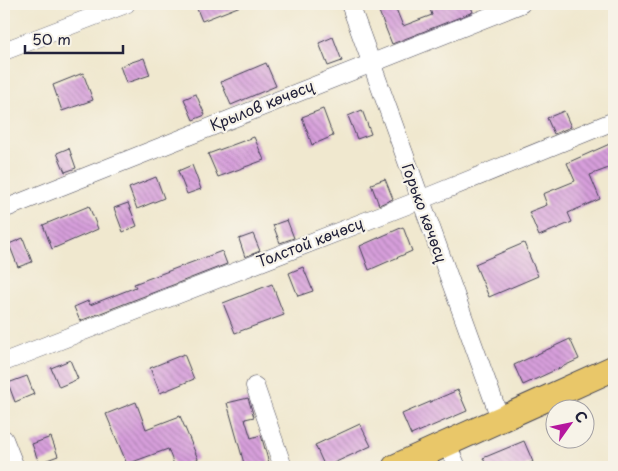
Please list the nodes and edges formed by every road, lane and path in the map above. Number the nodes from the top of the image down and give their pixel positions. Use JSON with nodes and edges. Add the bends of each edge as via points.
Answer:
{"nodes":[{"id":1,"x":126,"y":4,"type":"edge"},
{"id":2,"x":350,"y":4,"type":"edge"},
{"id":3,"x":514,"y":5,"type":"edge"},
{"id":4,"x":4,"y":51,"type":"edge"},
{"id":5,"x":371,"y":62,"type":"junction"},
{"id":6,"x":614,"y":121,"type":"edge"},
{"id":7,"x":420,"y":200,"type":"junction"},
{"id":8,"x":4,"y":209,"type":"edge"},
{"id":9,"x":4,"y":362,"type":"edge"},
{"id":10,"x":614,"y":368,"type":"edge"},
{"id":11,"x":255,"y":386,"type":"dead end"},
{"id":12,"x":501,"y":421,"type":"junction"},
{"id":13,"x":4,"y":439,"type":"edge"},
{"id":14,"x":447,"y":444,"type":"junction"},
{"id":15,"x":15,"y":467,"type":"edge"},
{"id":16,"x":282,"y":467,"type":"edge"},
{"id":17,"x":395,"y":467,"type":"edge"},
{"id":18,"x":457,"y":467,"type":"edge"}],
"edges":[{"from":1,"to":4,"type":"street"},
{"from":2,"to":5,"type":"street","name":"Горько көчөсү"},
{"from":3,"to":5,"type":"street","name":"Крылов көчөсү"},
{"from":5,"to":7,"type":"street","name":"Горько көчөсү"},
{"from":5,"to":8,"type":"street","name":"Крылов көчөсү"},
{"from":6,"to":7,"type":"street","name":"Толстой көчөсү"},
{"from":7,"to":9,"type":"street","name":"Толстой көчөсү"},
{"from":7,"to":12,"type":"street","name":"Горько көчөсү"},
{"from":10,"to":12,"type":"highway"},
{"from":11,"to":16,"type":"street"},
{"from":12,"to":14,"type":"highway"},
{"from":13,"to":15,"type":"street"},
{"from":14,"to":17,"type":"highway"},
{"from":14,"to":18,"type":"street"}]}
